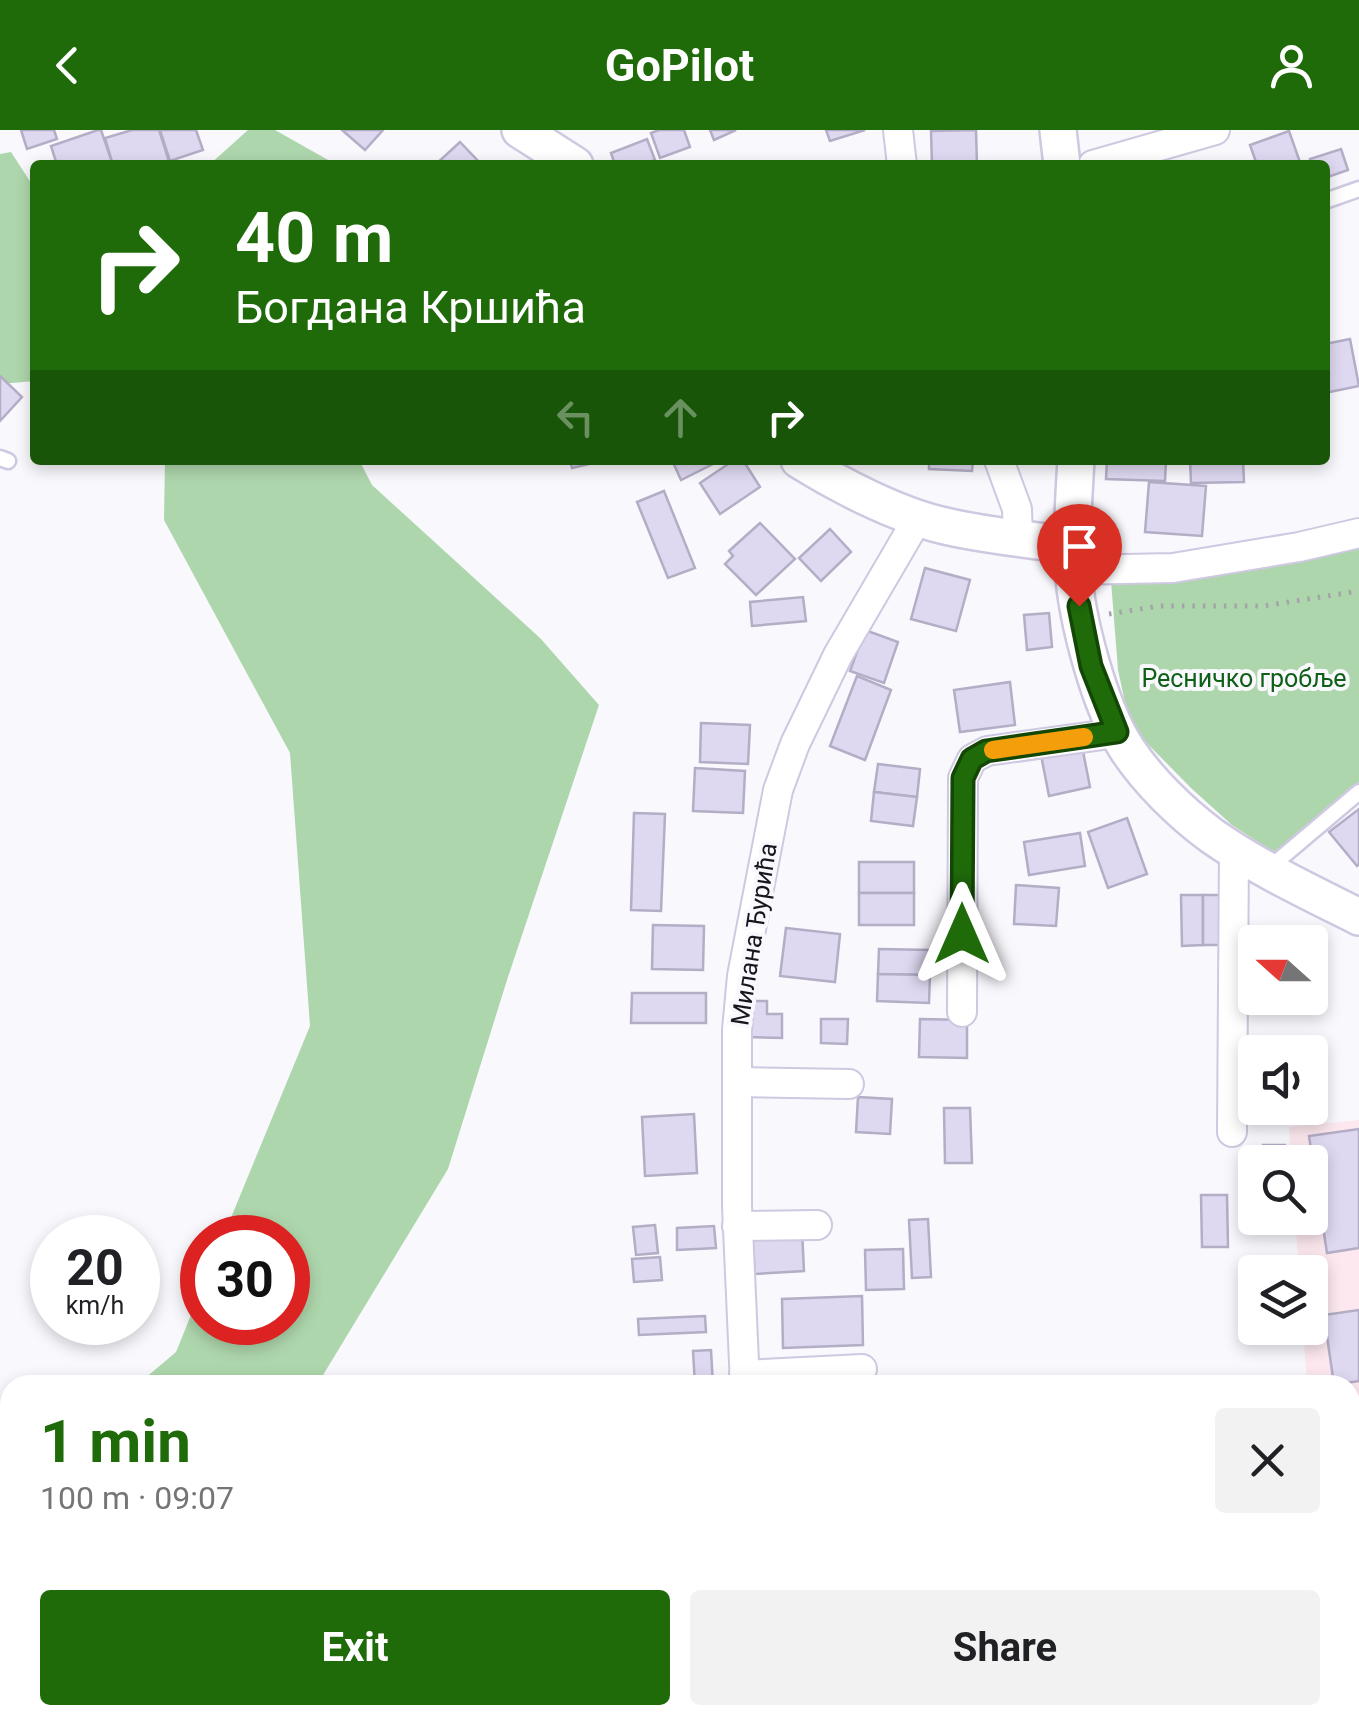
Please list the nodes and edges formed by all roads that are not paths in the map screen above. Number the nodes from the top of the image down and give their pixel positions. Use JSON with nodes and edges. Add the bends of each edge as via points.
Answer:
{"nodes":[{"id":1,"x":898,"y":130,"type":"edge"},
{"id":2,"x":1058,"y":130,"type":"edge"},
{"id":3,"x":1215,"y":130,"type":"edge"},
{"id":4,"x":901,"y":160,"type":"edge"},
{"id":5,"x":1061,"y":160,"type":"edge"},
{"id":6,"x":1110,"y":160,"type":"edge"},
{"id":7,"x":1359,"y":189,"type":"edge"},
{"id":8,"x":1330,"y":199,"type":"edge"},
{"id":9,"x":806,"y":465,"type":"edge"},
{"id":10,"x":1001,"y":465,"type":"edge"},
{"id":11,"x":1076,"y":465,"type":"edge"},
{"id":12,"x":918,"y":518,"type":"junction"},
{"id":13,"x":1359,"y":533,"type":"edge"},
{"id":14,"x":1018,"y":538,"type":"junction"},
{"id":15,"x":1073,"y":558,"type":"junction"},
{"id":16,"x":1117,"y":732,"type":"junction"},
{"id":17,"x":1359,"y":792,"type":"edge"},
{"id":18,"x":1234,"y":850,"type":"junction"},
{"id":19,"x":1266,"y":870,"type":"junction"},
{"id":20,"x":1359,"y":917,"type":"edge"},
{"id":21,"x":962,"y":1012,"type":"dead end"},
{"id":22,"x":737,"y":1082,"type":"junction"},
{"id":23,"x":849,"y":1084,"type":"dead end"},
{"id":24,"x":1232,"y":1132,"type":"dead end"},
{"id":25,"x":817,"y":1224,"type":"dead end"},
{"id":26,"x":738,"y":1226,"type":"junction"},
{"id":27,"x":862,"y":1369,"type":"dead end"},
{"id":28,"x":745,"y":1375,"type":"edge"},
{"id":29,"x":798,"y":1375,"type":"edge"}],
"edges":[{"from":1,"to":4,"type":"street"},
{"from":2,"to":5,"type":"street"},
{"from":3,"to":6,"type":"street"},
{"from":7,"to":8,"type":"lane"},
{"from":9,"to":12,"type":"street"},
{"from":10,"to":14,"type":"street","via":[[1017,509]]},
{"from":11,"to":15,"type":"street"},
{"from":12,"to":14,"type":"street"},
{"from":12,"to":22,"type":"street","name":"Милана Ђурића","via":[[838,656],[778,790],[742,976]]},
{"from":13,"to":15,"type":"street","via":[[1173,568]]},
{"from":14,"to":15,"type":"street"},
{"from":15,"to":16,"type":"street","via":[[1091,666]]},
{"from":16,"to":18,"type":"street","via":[[1166,794]]},
{"from":16,"to":21,"type":"street","via":[[986,751],[972,759],[963,778]]},
{"from":17,"to":19,"type":"lane"},
{"from":18,"to":19,"type":"street"},
{"from":18,"to":24,"type":"street"},
{"from":19,"to":20,"type":"street"},
{"from":22,"to":23,"type":"street"},
{"from":22,"to":26,"type":"street","name":"Милана Ђурића"},
{"from":25,"to":26,"type":"street"},
{"from":26,"to":28,"type":"street","name":"Милана Ђурића"},
{"from":27,"to":29,"type":"street"}]}
